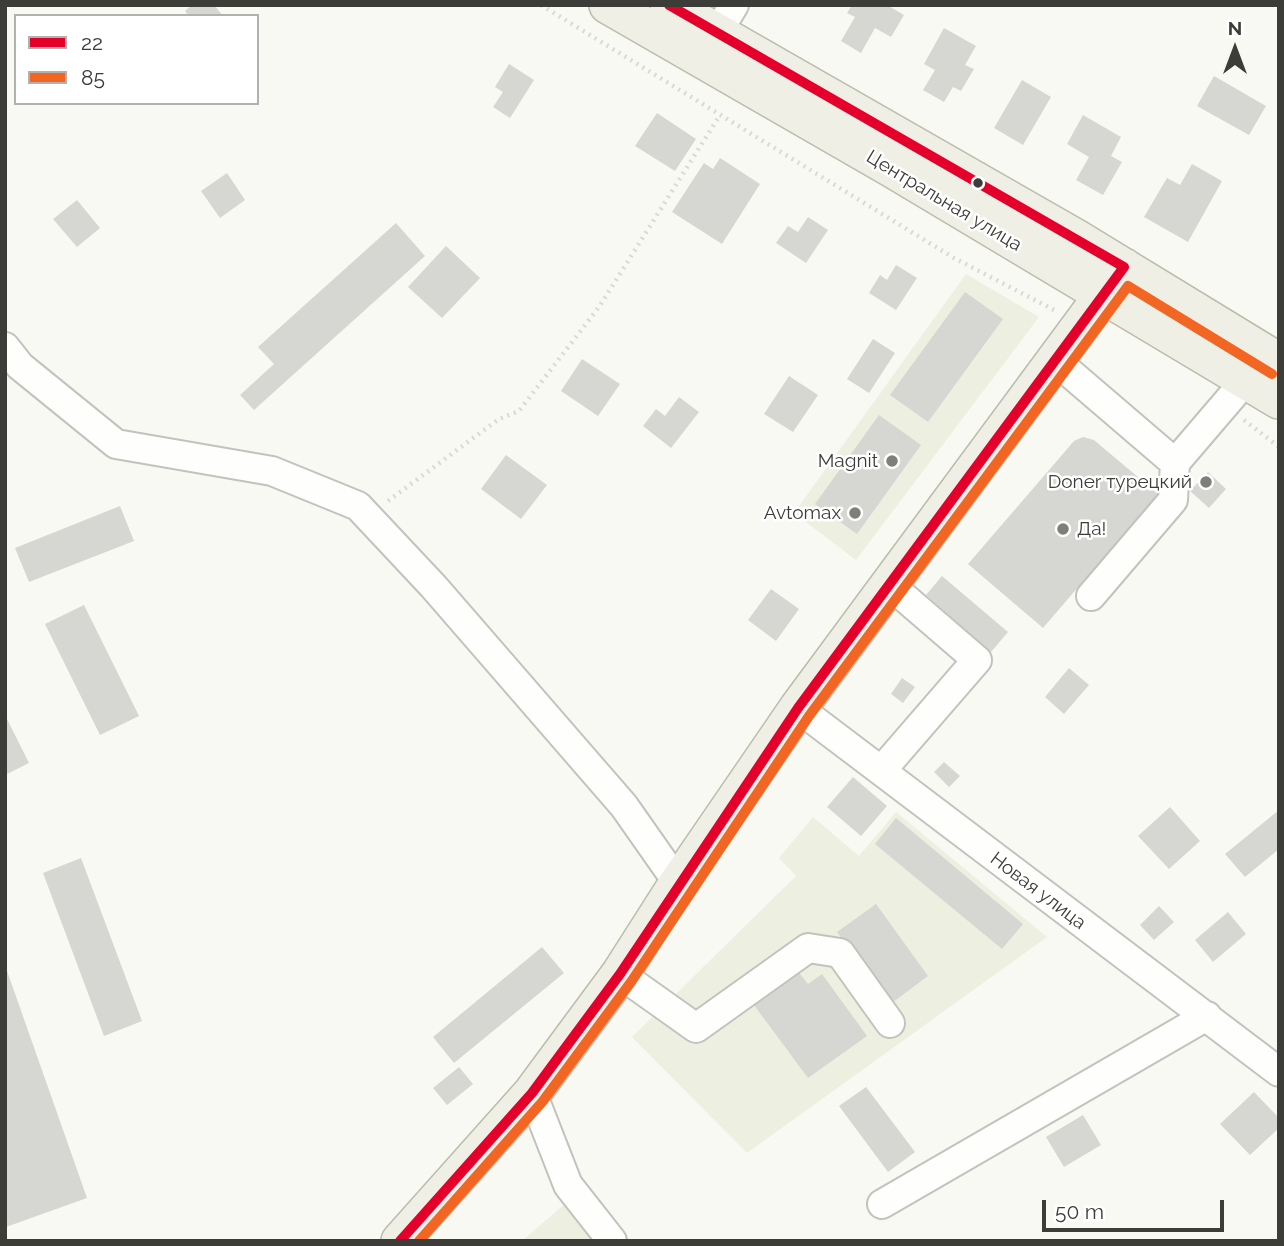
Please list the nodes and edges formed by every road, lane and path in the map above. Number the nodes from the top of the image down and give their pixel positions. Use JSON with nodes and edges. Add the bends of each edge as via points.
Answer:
{"nodes":[{"id":1,"x":541,"y":5,"type":"edge"},
{"id":2,"x":608,"y":5,"type":"edge"},
{"id":3,"x":669,"y":5,"type":"edge"},
{"id":4,"x":725,"y":19,"type":"edge"},
{"id":5,"x":720,"y":115,"type":"junction"},
{"id":6,"x":1114,"y":281,"type":"junction"},
{"id":7,"x":1083,"y":325,"type":"junction"},
{"id":8,"x":5,"y":347,"type":"edge"},
{"id":9,"x":1056,"y":361,"type":"junction"},
{"id":10,"x":1279,"y":362,"type":"edge"},
{"id":11,"x":1236,"y":392,"type":"junction"},
{"id":12,"x":1279,"y":400,"type":"edge"},
{"id":13,"x":1279,"y":447,"type":"edge"},
{"id":14,"x":1175,"y":463,"type":"junction"},
{"id":15,"x":368,"y":516,"type":"junction"},
{"id":16,"x":890,"y":585,"type":"junction"},
{"id":17,"x":1091,"y":596,"type":"dead end"},
{"id":18,"x":798,"y":708,"type":"junction"},
{"id":19,"x":881,"y":772,"type":"junction"},
{"id":20,"x":678,"y":883,"type":"junction"},
{"id":21,"x":620,"y":974,"type":"junction"},
{"id":22,"x":1207,"y":1016,"type":"junction"},
{"id":23,"x":890,"y":1023,"type":"dead end"},
{"id":24,"x":1279,"y":1072,"type":"edge"},
{"id":25,"x":532,"y":1093,"type":"junction"},
{"id":26,"x":883,"y":1204,"type":"dead end"},
{"id":27,"x":400,"y":1241,"type":"edge"},
{"id":28,"x":612,"y":1241,"type":"edge"}],
"edges":[{"from":1,"to":5,"type":"path"},
{"from":2,"to":6,"type":"main road","name":"Центральная улица"},
{"from":3,"to":4,"type":"main road","name":"Центральная улица"},
{"from":4,"to":6,"type":"main road","name":"Центральная улица"},
{"from":5,"to":7,"type":"path","via":[[954,258]]},
{"from":5,"to":15,"type":"path","via":[[599,307],[519,411],[499,419]]},
{"from":6,"to":7,"type":"main road"},
{"from":6,"to":10,"type":"main road","name":"Центральная улица"},
{"from":6,"to":11,"type":"main road","name":"Центральная улица"},
{"from":7,"to":9,"type":"main road"},
{"from":8,"to":15,"type":"street","via":[[20,366],[116,444],[272,471],[358,506]]},
{"from":9,"to":14,"type":"street"},
{"from":9,"to":16,"type":"main road"},
{"from":11,"to":12,"type":"main road","name":"Центральная улица"},
{"from":11,"to":13,"type":"path","via":[[1267,441]]},
{"from":11,"to":14,"type":"street"},
{"from":14,"to":17,"type":"street","via":[[1173,500]]},
{"from":15,"to":20,"type":"street","via":[[624,806]]},
{"from":16,"to":18,"type":"main road"},
{"from":16,"to":19,"type":"street","via":[[977,660]]},
{"from":18,"to":19,"type":"street","name":"Новая улица"},
{"from":18,"to":20,"type":"main road"},
{"from":19,"to":22,"type":"street","name":"Новая улица"},
{"from":20,"to":21,"type":"main road"},
{"from":21,"to":23,"type":"street","via":[[696,1028],[808,948],[840,953]]},
{"from":21,"to":25,"type":"main road"},
{"from":22,"to":24,"type":"street","name":"Новая улица"},
{"from":22,"to":26,"type":"street"},
{"from":25,"to":27,"type":"main road"},
{"from":25,"to":28,"type":"street","via":[[568,1185]]}]}
